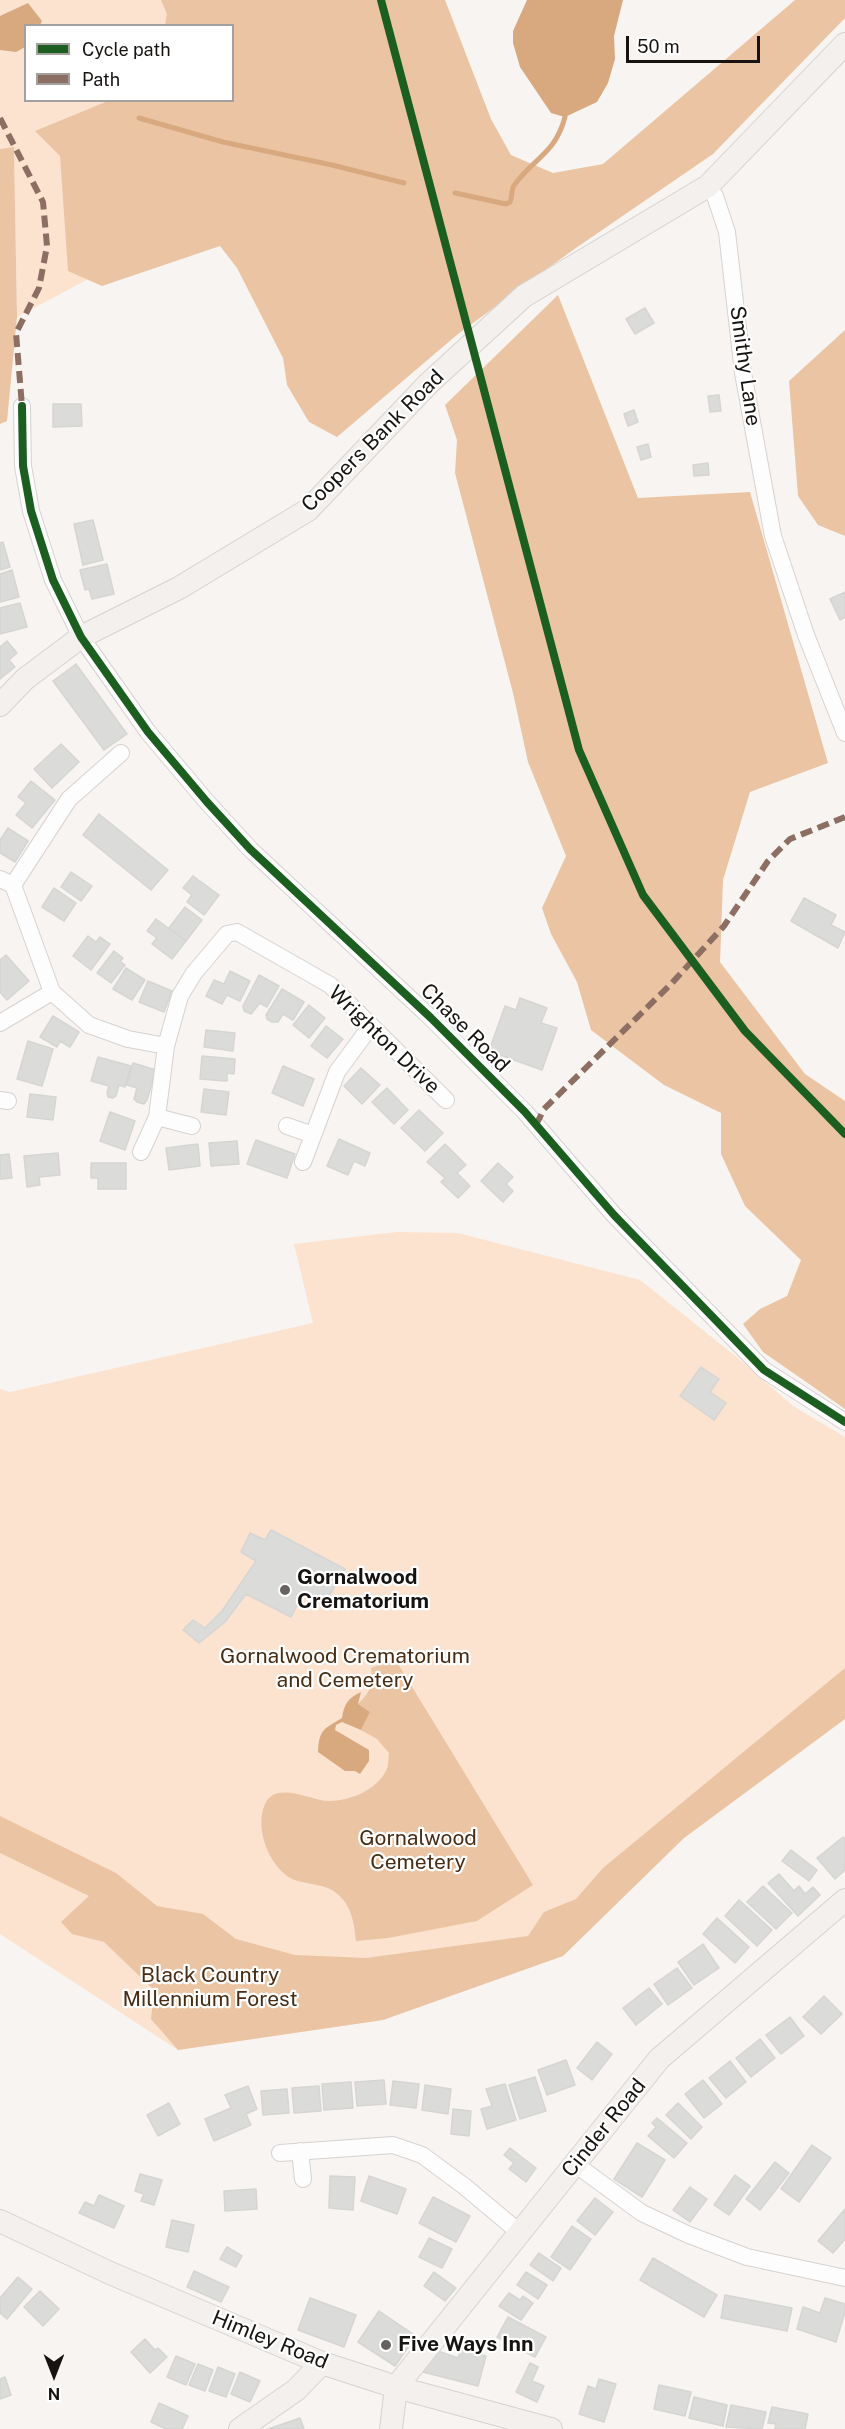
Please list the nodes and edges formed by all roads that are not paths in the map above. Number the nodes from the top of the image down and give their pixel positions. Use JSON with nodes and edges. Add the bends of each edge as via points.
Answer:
{"nodes":[{"id":1,"x":845,"y":44,"type":"edge"},
{"id":2,"x":708,"y":186,"type":"junction"},
{"id":3,"x":22,"y":406,"type":"dead end"},
{"id":4,"x":81,"y":637,"type":"junction"},
{"id":5,"x":0,"y":705,"type":"edge"},
{"id":6,"x":845,"y":733,"type":"edge"},
{"id":7,"x":121,"y":753,"type":"dead end"},
{"id":8,"x":6,"y":882,"type":"edge"},
{"id":9,"x":52,"y":992,"type":"junction"},
{"id":10,"x":0,"y":1023,"type":"edge"},
{"id":11,"x":370,"y":1027,"type":"junction"},
{"id":12,"x":166,"y":1046,"type":"junction"},
{"id":13,"x":446,"y":1100,"type":"dead end"},
{"id":14,"x":157,"y":1117,"type":"junction"},
{"id":15,"x":192,"y":1126,"type":"dead end"},
{"id":16,"x":287,"y":1126,"type":"dead end"},
{"id":17,"x":313,"y":1135,"type":"junction"},
{"id":18,"x":141,"y":1152,"type":"dead end"},
{"id":19,"x":303,"y":1162,"type":"dead end"},
{"id":20,"x":845,"y":1422,"type":"edge"},
{"id":21,"x":845,"y":1900,"type":"edge"},
{"id":22,"x":300,"y":2151,"type":"junction"},
{"id":23,"x":280,"y":2153,"type":"dead end"},
{"id":24,"x":574,"y":2163,"type":"junction"},
{"id":25,"x":303,"y":2179,"type":"dead end"},
{"id":26,"x":0,"y":2221,"type":"edge"},
{"id":27,"x":519,"y":2232,"type":"junction"},
{"id":28,"x":845,"y":2278,"type":"edge"},
{"id":29,"x":322,"y":2363,"type":"junction"},
{"id":30,"x":396,"y":2387,"type":"junction"},
{"id":31,"x":240,"y":2429,"type":"edge"},
{"id":32,"x":391,"y":2429,"type":"edge"},
{"id":33,"x":551,"y":2429,"type":"edge"}],
"edges":[{"from":1,"to":2,"type":"main road"},
{"from":2,"to":4,"type":"main road","name":"Coopers Bank Road","via":[[524,296],[429,383],[308,510],[179,588]]},
{"from":2,"to":6,"type":"street","name":"Smithy Lane","via":[[727,232],[743,373],[773,536]]},
{"from":3,"to":4,"type":"street","name":"Chase Road","via":[[22,466],[31,511],[53,580]]},
{"from":4,"to":5,"type":"main road","name":"Coopers Bank Road","via":[[25,679]]},
{"from":4,"to":20,"type":"street","name":"Chase Road","via":[[148,732],[250,849],[517,1105],[614,1215],[764,1370]]},
{"from":7,"to":8,"type":"street","via":[[69,799]]},
{"from":8,"to":9,"type":"street"},
{"from":9,"to":10,"type":"street"},
{"from":9,"to":12,"type":"street","via":[[89,1024],[128,1039]]},
{"from":11,"to":12,"type":"street","name":"Wrighton Drive","via":[[330,985],[237,932],[227,934],[194,973],[180,996]]},
{"from":11,"to":13,"type":"street","name":"Wrighton Drive"},
{"from":11,"to":17,"type":"street","via":[[337,1072]]},
{"from":12,"to":14,"type":"street"},
{"from":14,"to":15,"type":"street"},
{"from":14,"to":18,"type":"street"},
{"from":16,"to":17,"type":"street"},
{"from":17,"to":19,"type":"street"},
{"from":21,"to":24,"type":"main road","name":"Cinder Road","via":[[659,2060]]},
{"from":22,"to":23,"type":"street"},
{"from":22,"to":25,"type":"street"},
{"from":22,"to":27,"type":"street","via":[[393,2145],[422,2156]]},
{"from":24,"to":27,"type":"main road","name":"Cinder Road"},
{"from":24,"to":28,"type":"street","via":[[642,2213],[689,2235],[747,2258]]},
{"from":26,"to":29,"type":"main road","name":"Himley Road","via":[[110,2273]]},
{"from":27,"to":30,"type":"main road","name":"Cinder Road"},
{"from":29,"to":30,"type":"main road","name":"Himley Road"},
{"from":29,"to":31,"type":"main road","via":[[296,2390]]},
{"from":30,"to":32,"type":"main road"},
{"from":30,"to":33,"type":"main road","name":"Himley Road"}]}
